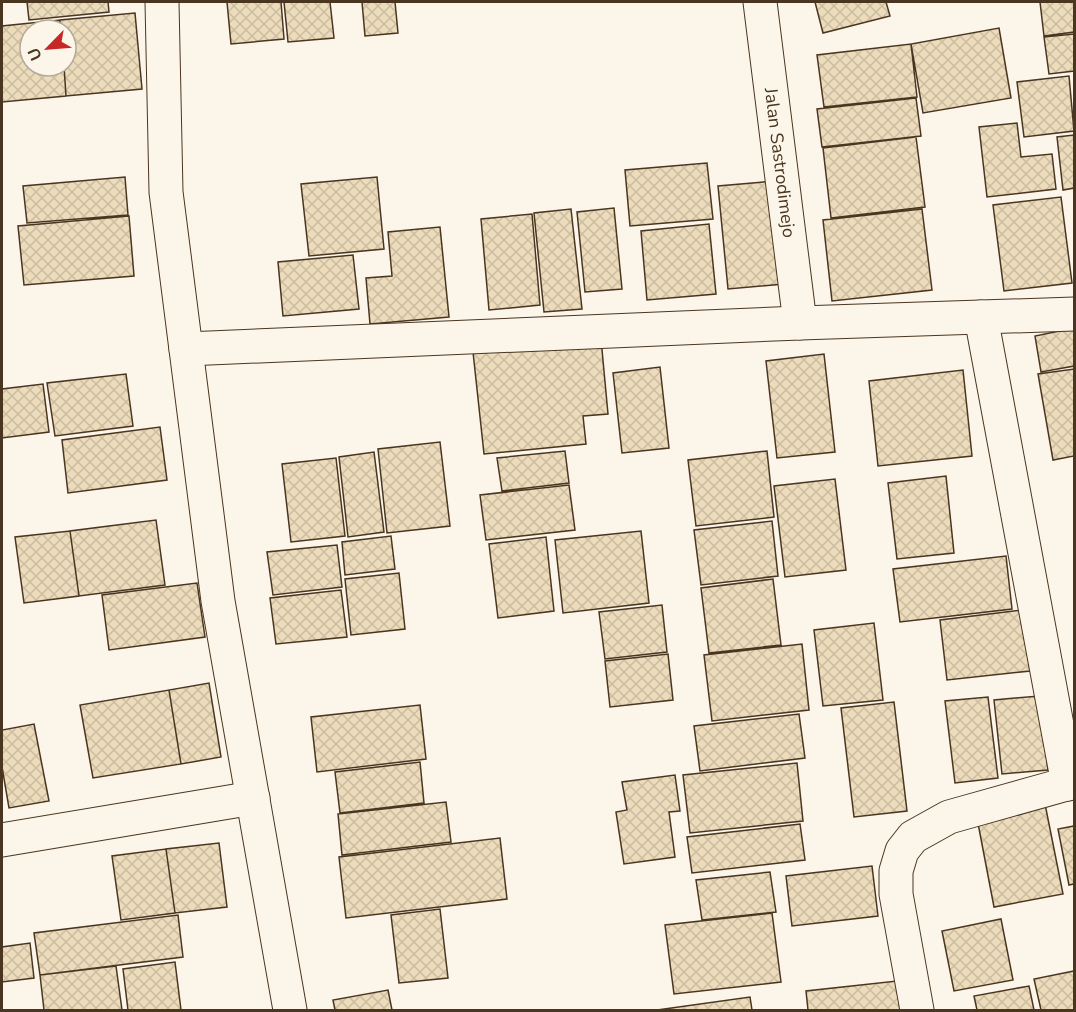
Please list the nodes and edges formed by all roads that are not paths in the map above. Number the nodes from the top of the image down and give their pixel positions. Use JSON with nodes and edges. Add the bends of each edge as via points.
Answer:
{"nodes":[{"id":1,"x":162,"y":2,"type":"edge"},
{"id":2,"x":760,"y":2,"type":"edge"},
{"id":3,"x":1074,"y":314,"type":"edge"},
{"id":4,"x":981,"y":317,"type":"junction"},
{"id":5,"x":800,"y":323,"type":"junction"},
{"id":6,"x":186,"y":349,"type":"junction"},
{"id":7,"x":1071,"y":783,"type":"edge"},
{"id":8,"x":253,"y":798,"type":"junction"},
{"id":9,"x":2,"y":840,"type":"edge"},
{"id":10,"x":290,"y":1011,"type":"edge"},
{"id":11,"x":917,"y":1011,"type":"edge"}],
"edges":[{"from":1,"to":6,"type":"street","via":[[166,192]]},
{"from":2,"to":5,"type":"street","name":"Jalan Sastrodimejo"},
{"from":3,"to":4,"type":"street"},
{"from":4,"to":5,"type":"street"},
{"from":4,"to":7,"type":"street"},
{"from":5,"to":6,"type":"street"},
{"from":6,"to":8,"type":"street","via":[[218,600]]},
{"from":7,"to":11,"type":"street","via":[[949,817],[913,837],[903,851],[896,871],[896,894]]},
{"from":8,"to":9,"type":"street"},
{"from":8,"to":10,"type":"street"}]}
